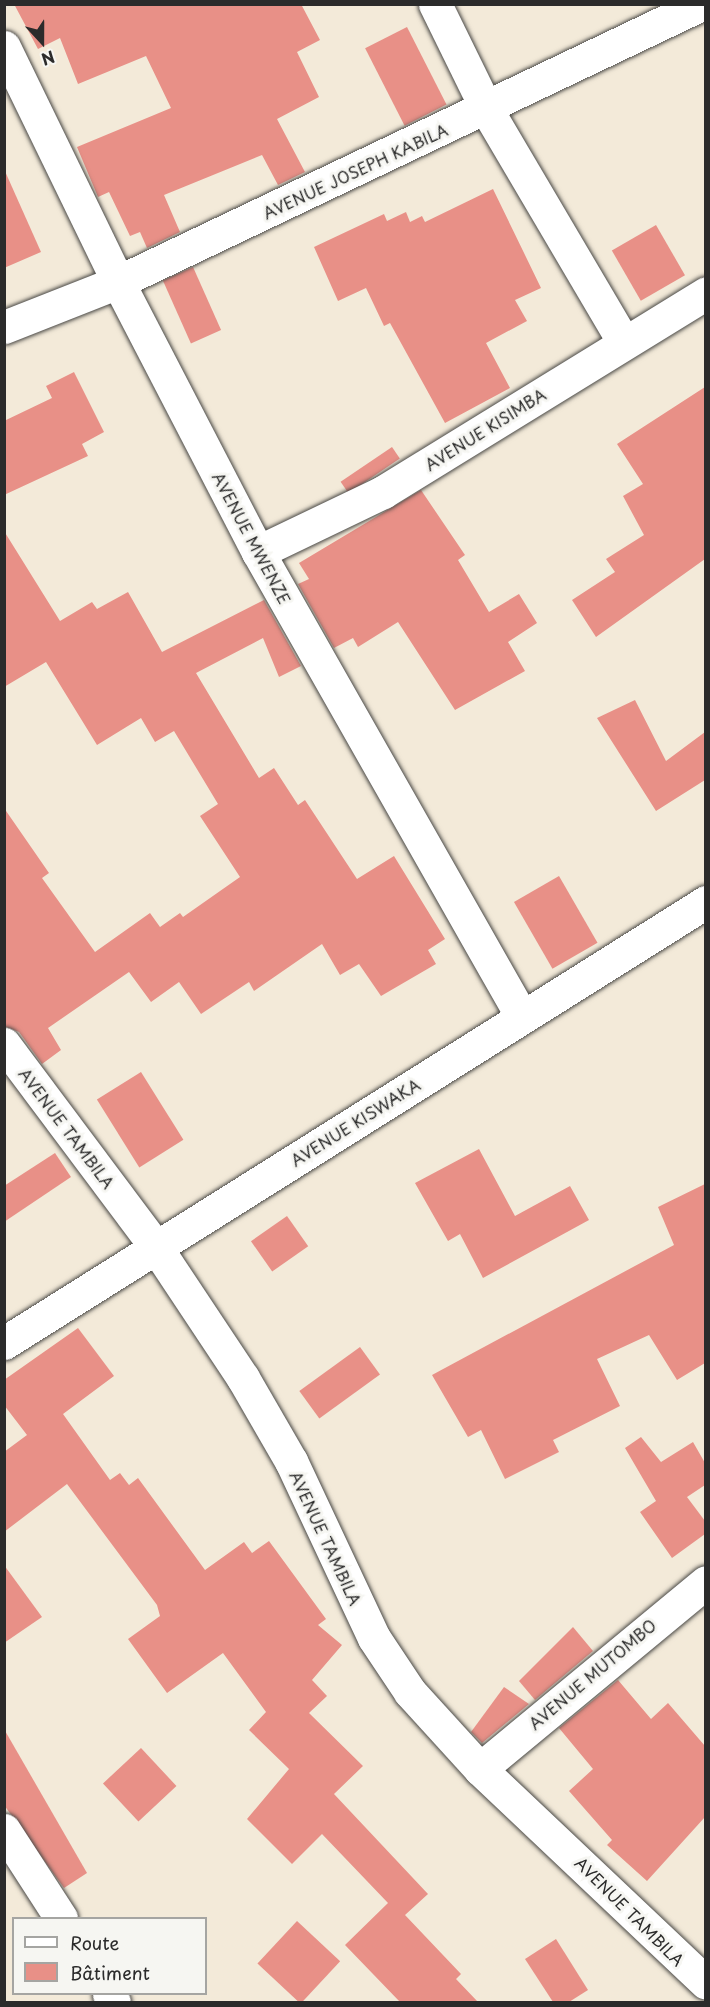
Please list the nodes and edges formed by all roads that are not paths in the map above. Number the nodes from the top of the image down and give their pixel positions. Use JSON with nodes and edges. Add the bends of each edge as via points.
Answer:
{"nodes":[{"id":1,"x":435,"y":4,"type":"edge"},
{"id":2,"x":702,"y":4,"type":"edge"},
{"id":3,"x":4,"y":47,"type":"edge"},
{"id":4,"x":487,"y":110,"type":"junction"},
{"id":5,"x":118,"y":282,"type":"junction"},
{"id":6,"x":705,"y":293,"type":"edge"},
{"id":7,"x":4,"y":327,"type":"edge"},
{"id":8,"x":624,"y":343,"type":"junction"},
{"id":9,"x":258,"y":552,"type":"junction"},
{"id":10,"x":705,"y":902,"type":"edge"},
{"id":11,"x":522,"y":1017,"type":"junction"},
{"id":12,"x":4,"y":1044,"type":"edge"},
{"id":13,"x":156,"y":1247,"type":"junction"},
{"id":14,"x":4,"y":1343,"type":"edge"},
{"id":15,"x":705,"y":1582,"type":"edge"},
{"id":16,"x":480,"y":1769,"type":"junction"},
{"id":17,"x":4,"y":1830,"type":"edge"},
{"id":18,"x":60,"y":1917,"type":"edge"},
{"id":19,"x":705,"y":1983,"type":"edge"}],
"edges":[{"from":1,"to":4,"type":"street"},
{"from":2,"to":4,"type":"street","name":"AVENUE JOSEPH KABILA"},
{"from":3,"to":5,"type":"street","name":"AVENUE MWENZE"},
{"from":4,"to":5,"type":"street","name":"AVENUE JOSEPH KABILA"},
{"from":4,"to":8,"type":"street"},
{"from":5,"to":7,"type":"street","name":"AVENUE JOSEPH KABILA"},
{"from":5,"to":9,"type":"street","name":"AVENUE MWENZE"},
{"from":6,"to":8,"type":"street","name":"AVENUE KISIMBA"},
{"from":8,"to":9,"type":"street","name":"AVENUE KISIMBA","via":[[383,492]]},
{"from":9,"to":11,"type":"street","name":"AVENUE MWENZE"},
{"from":10,"to":11,"type":"street","name":"AVENUE KISWAKA"},
{"from":11,"to":13,"type":"street","name":"AVENUE KISWAKA"},
{"from":12,"to":13,"type":"street","name":"AVENUE TAMBILA"},
{"from":13,"to":14,"type":"street","name":"AVENUE KISWAKA"},
{"from":13,"to":16,"type":"street","name":"AVENUE TAMBILA","via":[[291,1461],[374,1638],[410,1692]]},
{"from":15,"to":16,"type":"street","name":"AVENUE MUTOMBO"},
{"from":16,"to":19,"type":"street","name":"AVENUE TAMBILA"},
{"from":17,"to":18,"type":"street"}]}
